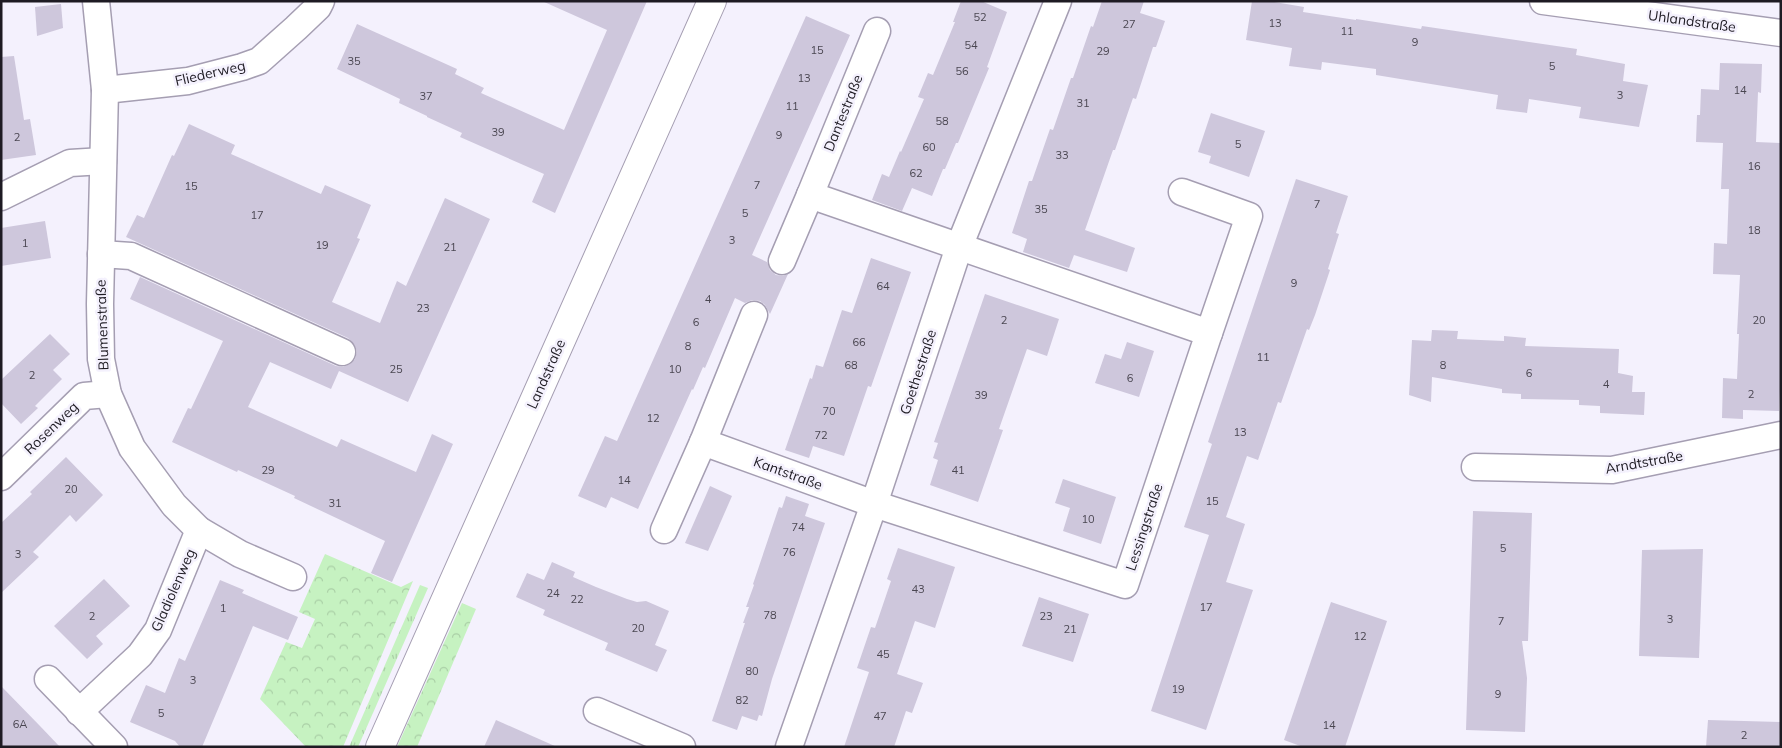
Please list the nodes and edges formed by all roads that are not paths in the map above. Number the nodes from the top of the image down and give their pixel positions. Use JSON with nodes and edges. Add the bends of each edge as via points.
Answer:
{"nodes":[{"id":1,"x":96,"y":1,"type":"edge"},
{"id":2,"x":321,"y":1,"type":"edge"},
{"id":3,"x":712,"y":1,"type":"edge"},
{"id":4,"x":1058,"y":1,"type":"edge"},
{"id":5,"x":1543,"y":1,"type":"edge"},
{"id":6,"x":877,"y":31,"type":"dead end"},
{"id":7,"x":1781,"y":33,"type":"edge"},
{"id":8,"x":105,"y":90,"type":"junction"},
{"id":9,"x":104,"y":161,"type":"junction"},
{"id":10,"x":1182,"y":192,"type":"dead end"},
{"id":11,"x":810,"y":195,"type":"junction"},
{"id":12,"x":1,"y":197,"type":"edge"},
{"id":13,"x":959,"y":248,"type":"junction"},
{"id":14,"x":101,"y":254,"type":"junction"},
{"id":15,"x":782,"y":261,"type":"dead end"},
{"id":16,"x":754,"y":315,"type":"dead end"},
{"id":17,"x":1209,"y":333,"type":"junction"},
{"id":18,"x":342,"y":352,"type":"dead end"},
{"id":19,"x":108,"y":394,"type":"junction"},
{"id":20,"x":1781,"y":435,"type":"edge"},
{"id":21,"x":703,"y":442,"type":"junction"},
{"id":22,"x":1475,"y":467,"type":"dead end"},
{"id":23,"x":1,"y":477,"type":"edge"},
{"id":24,"x":874,"y":504,"type":"junction"},
{"id":25,"x":199,"y":530,"type":"junction"},
{"id":26,"x":664,"y":530,"type":"dead end"},
{"id":27,"x":294,"y":577,"type":"dead end"},
{"id":28,"x":48,"y":679,"type":"dead end"},
{"id":29,"x":596,"y":711,"type":"dead end"},
{"id":30,"x":79,"y":712,"type":"junction"},
{"id":31,"x":114,"y":747,"type":"edge"},
{"id":32,"x":380,"y":747,"type":"edge"},
{"id":33,"x":682,"y":747,"type":"edge"},
{"id":34,"x":789,"y":747,"type":"edge"}],
"edges":[{"from":1,"to":8,"type":"street","name":"Blumenstraße"},
{"from":2,"to":8,"type":"street","name":"Fliederweg","via":[[259,61],[188,81]]},
{"from":3,"to":32,"type":"street","name":"Landstraße"},
{"from":4,"to":13,"type":"street","name":"Goethestraße"},
{"from":5,"to":7,"type":"street","name":"Uhlandstraße"},
{"from":6,"to":11,"type":"street","name":"Dantestraße"},
{"from":8,"to":9,"type":"street","name":"Blumenstraße"},
{"from":9,"to":12,"type":"street","via":[[70,163]]},
{"from":9,"to":14,"type":"street","name":"Blumenstraße"},
{"from":10,"to":17,"type":"street","name":"Lessingstraße","via":[[1250,216]]},
{"from":11,"to":13,"type":"street"},
{"from":11,"to":15,"type":"street","name":"Dantestraße"},
{"from":13,"to":17,"type":"street"},
{"from":13,"to":24,"type":"street","name":"Goethestraße"},
{"from":14,"to":18,"type":"street","via":[[131,256]]},
{"from":14,"to":19,"type":"street","name":"Blumenstraße","via":[[101,359]]},
{"from":16,"to":21,"type":"street"},
{"from":17,"to":24,"type":"street","name":"Lessingstraße","via":[[1125,585]]},
{"from":19,"to":23,"type":"street","name":"Rosenweg","via":[[84,396]]},
{"from":19,"to":25,"type":"street","name":"Blumenstraße","via":[[132,448],[174,506]]},
{"from":20,"to":22,"type":"street","name":"Arndtstraße","via":[[1612,470]]},
{"from":21,"to":24,"type":"street","name":"Kantstraße"},
{"from":21,"to":26,"type":"street"},
{"from":24,"to":34,"type":"street","name":"Goethestraße"},
{"from":25,"to":27,"type":"street","name":"Blumenstraße","via":[[240,554]]},
{"from":25,"to":30,"type":"street","name":"Gladiolenweg","via":[[158,630],[140,655]]},
{"from":28,"to":30,"type":"street"},
{"from":29,"to":33,"type":"street"},
{"from":30,"to":31,"type":"street"}]}
